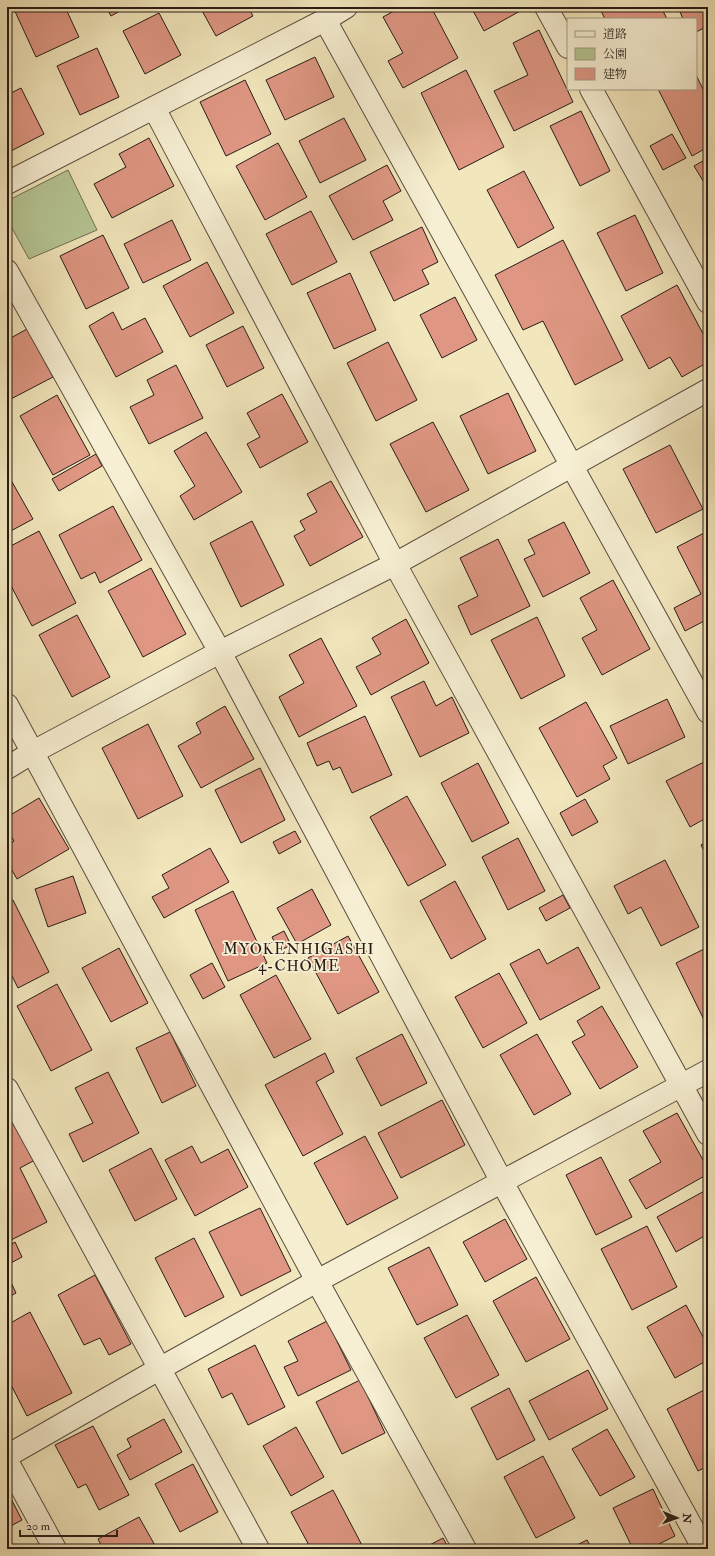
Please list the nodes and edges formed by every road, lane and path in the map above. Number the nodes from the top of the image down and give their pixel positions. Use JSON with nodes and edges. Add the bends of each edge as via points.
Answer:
{"nodes":[{"id":1,"x":346,"y":7,"type":"edge"},
{"id":2,"x":546,"y":7,"type":"edge"},
{"id":3,"x":325,"y":20,"type":"junction"},
{"id":4,"x":567,"y":46,"type":"edge"},
{"id":5,"x":592,"y":90,"type":"edge"},
{"id":6,"x":154,"y":108,"type":"junction"},
{"id":7,"x":7,"y":183,"type":"edge"},
{"id":8,"x":7,"y":271,"type":"edge"},
{"id":9,"x":708,"y":302,"type":"edge"},
{"id":10,"x":708,"y":390,"type":"edge"},
{"id":11,"x":572,"y":465,"type":"junction"},
{"id":12,"x":395,"y":564,"type":"junction"},
{"id":13,"x":220,"y":652,"type":"junction"},
{"id":14,"x":7,"y":705,"type":"edge"},
{"id":15,"x":708,"y":712,"type":"edge"},
{"id":16,"x":33,"y":752,"type":"junction"},
{"id":17,"x":7,"y":768,"type":"edge"},
{"id":18,"x":708,"y":1071,"type":"edge"},
{"id":19,"x":682,"y":1085,"type":"junction"},
{"id":20,"x":7,"y":1088,"type":"edge"},
{"id":21,"x":708,"y":1134,"type":"edge"},
{"id":22,"x":502,"y":1182,"type":"junction"},
{"id":23,"x":317,"y":1281,"type":"junction"},
{"id":24,"x":159,"y":1369,"type":"junction"},
{"id":25,"x":7,"y":1456,"type":"edge"},
{"id":26,"x":7,"y":1461,"type":"edge"},
{"id":27,"x":701,"y":1542,"type":"edge"},
{"id":28,"x":55,"y":1549,"type":"edge"},
{"id":29,"x":258,"y":1549,"type":"edge"},
{"id":30,"x":465,"y":1549,"type":"edge"}],
"edges":[{"from":1,"to":3,"type":"street"},
{"from":2,"to":4,"type":"street"},
{"from":3,"to":6,"type":"street"},
{"from":3,"to":11,"type":"street"},
{"from":5,"to":9,"type":"street"},
{"from":6,"to":7,"type":"street"},
{"from":6,"to":12,"type":"street"},
{"from":8,"to":13,"type":"street"},
{"from":10,"to":11,"type":"street"},
{"from":11,"to":12,"type":"street"},
{"from":11,"to":15,"type":"street"},
{"from":12,"to":13,"type":"street"},
{"from":12,"to":19,"type":"street"},
{"from":13,"to":16,"type":"street"},
{"from":13,"to":22,"type":"street"},
{"from":14,"to":16,"type":"street"},
{"from":16,"to":17,"type":"street"},
{"from":16,"to":23,"type":"street"},
{"from":18,"to":19,"type":"street"},
{"from":19,"to":21,"type":"street"},
{"from":19,"to":22,"type":"street"},
{"from":20,"to":24,"type":"street"},
{"from":22,"to":23,"type":"street"},
{"from":22,"to":27,"type":"street"},
{"from":23,"to":24,"type":"street"},
{"from":23,"to":30,"type":"street"},
{"from":24,"to":25,"type":"street"},
{"from":24,"to":29,"type":"street"},
{"from":26,"to":28,"type":"street"}]}
